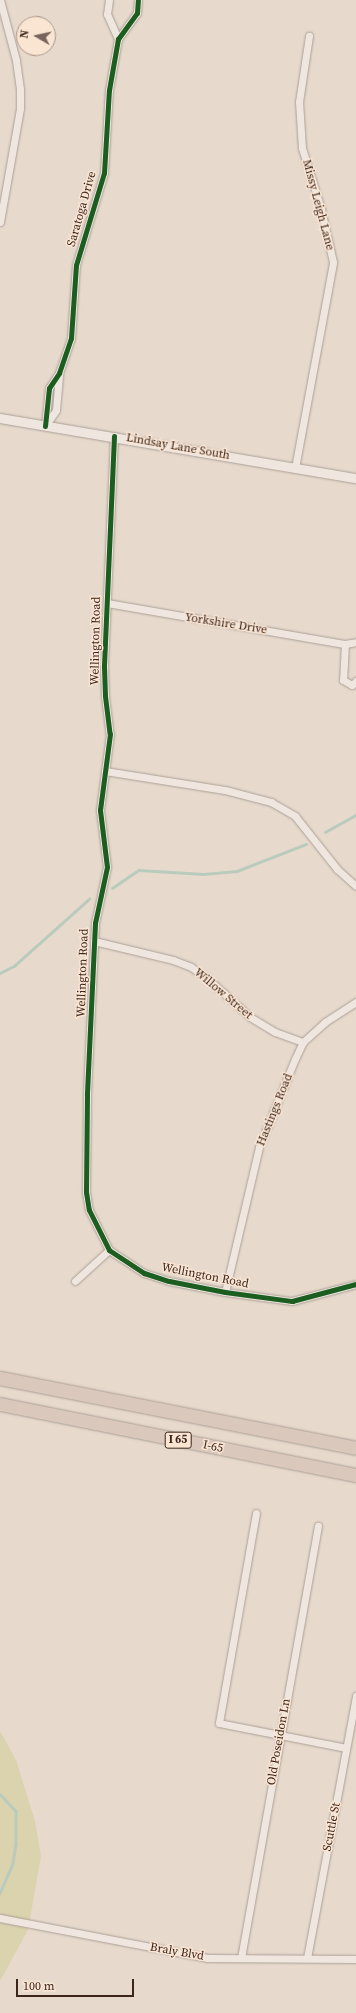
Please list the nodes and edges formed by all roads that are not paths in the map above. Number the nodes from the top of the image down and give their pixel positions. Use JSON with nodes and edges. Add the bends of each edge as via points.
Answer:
{"nodes":[{"id":1,"x":0,"y":0,"type":"edge"},
{"id":2,"x":109,"y":0,"type":"edge"},
{"id":3,"x":138,"y":0,"type":"edge"},
{"id":4,"x":309,"y":36,"type":"dead end"},
{"id":5,"x":118,"y":39,"type":"junction"},
{"id":6,"x":0,"y":222,"type":"edge"},
{"id":7,"x":59,"y":373,"type":"junction"},
{"id":8,"x":0,"y":418,"type":"edge"},
{"id":9,"x":45,"y":426,"type":"junction"},
{"id":10,"x":114,"y":436,"type":"junction"},
{"id":11,"x":295,"y":468,"type":"junction"},
{"id":12,"x":356,"y":478,"type":"edge"},
{"id":13,"x":107,"y":603,"type":"junction"},
{"id":14,"x":356,"y":642,"type":"edge"},
{"id":15,"x":345,"y":644,"type":"junction"},
{"id":16,"x":356,"y":681,"type":"edge"},
{"id":17,"x":105,"y":771,"type":"junction"},
{"id":18,"x":356,"y":886,"type":"edge"},
{"id":19,"x":94,"y":941,"type":"junction"},
{"id":20,"x":356,"y":1002,"type":"edge"},
{"id":21,"x":303,"y":1042,"type":"junction"},
{"id":22,"x":109,"y":1250,"type":"junction"},
{"id":23,"x":75,"y":1281,"type":"dead end"},
{"id":24,"x":356,"y":1284,"type":"edge"},
{"id":25,"x":225,"y":1292,"type":"junction"},
{"id":26,"x":0,"y":1378,"type":"edge"},
{"id":27,"x":0,"y":1404,"type":"edge"},
{"id":28,"x":356,"y":1448,"type":"edge"},
{"id":29,"x":356,"y":1475,"type":"edge"},
{"id":30,"x":256,"y":1513,"type":"dead end"},
{"id":31,"x":318,"y":1526,"type":"dead end"},
{"id":32,"x":356,"y":1696,"type":"edge"},
{"id":33,"x":280,"y":1735,"type":"junction"},
{"id":34,"x":346,"y":1748,"type":"junction"},
{"id":35,"x":0,"y":1918,"type":"edge"},
{"id":36,"x":241,"y":1958,"type":"junction"},
{"id":37,"x":307,"y":1958,"type":"junction"},
{"id":38,"x":356,"y":1959,"type":"edge"}],
"edges":[{"from":1,"to":6,"type":"street","via":[[16,60],[20,89]]},
{"from":2,"to":5,"type":"street","via":[[107,14]]},
{"from":3,"to":5,"type":"street","name":"Saratoga Drive","via":[[137,13]]},
{"from":4,"to":11,"type":"street","name":"Missy Leigh Lane","via":[[299,102],[302,148],[321,209],[333,262]]},
{"from":5,"to":7,"type":"street","name":"Saratoga Drive","via":[[109,90],[104,173],[76,265],[70,338]]},
{"from":7,"to":9,"type":"street","name":"Saratoga Drive","via":[[49,388]]},
{"from":7,"to":9,"type":"street","name":"Saratoga Drive","via":[[56,410]]},
{"from":8,"to":9,"type":"street","name":"Lindsay Lane South"},
{"from":9,"to":10,"type":"street","name":"Lindsay Lane South"},
{"from":10,"to":11,"type":"street","name":"Lindsay Lane South"},
{"from":10,"to":13,"type":"street","name":"Wellington Road"},
{"from":11,"to":12,"type":"street","name":"Lindsay Lane South"},
{"from":13,"to":15,"type":"street","name":"Yorkshire Drive"},
{"from":13,"to":17,"type":"street","name":"Wellington Road","via":[[105,696],[110,734]]},
{"from":14,"to":15,"type":"street","name":"Yorkshire Drive"},
{"from":15,"to":16,"type":"street","via":[[343,680],[352,685]]},
{"from":17,"to":18,"type":"street","via":[[225,790],[271,802],[295,816],[337,869]]},
{"from":17,"to":19,"type":"street","name":"Wellington Road","via":[[100,810],[107,867],[98,904]]},
{"from":19,"to":21,"type":"street","name":"Willow Street","via":[[173,960],[191,967],[250,1017],[275,1032]]},
{"from":19,"to":22,"type":"street","name":"Wellington Road","via":[[86,1192],[89,1210]]},
{"from":20,"to":21,"type":"street","name":"Hastings Road","via":[[326,1022]]},
{"from":21,"to":25,"type":"street","name":"Hastings Road","via":[[259,1147]]},
{"from":22,"to":23,"type":"street"},
{"from":22,"to":25,"type":"street","name":"Wellington Road","via":[[144,1273]]},
{"from":24,"to":25,"type":"street","name":"Wellington Road","via":[[292,1301]]},
{"from":26,"to":28,"type":"highway","number":"I 65"},
{"from":27,"to":29,"type":"highway","name":"I-65","number":"I 65"},
{"from":30,"to":33,"type":"street","via":[[219,1723]]},
{"from":31,"to":33,"type":"street","name":"Old Poseidon Ln"},
{"from":32,"to":34,"type":"street","name":"Scuttle St"},
{"from":33,"to":34,"type":"street"},
{"from":33,"to":36,"type":"street","name":"Old Poseidon Ln"},
{"from":34,"to":37,"type":"street","name":"Scuttle St"},
{"from":35,"to":36,"type":"street","name":"Braly Blvd","via":[[176,1953],[207,1958]]},
{"from":36,"to":37,"type":"street","name":"Braly Blvd"},
{"from":37,"to":38,"type":"street","name":"Braly Blvd"}]}
